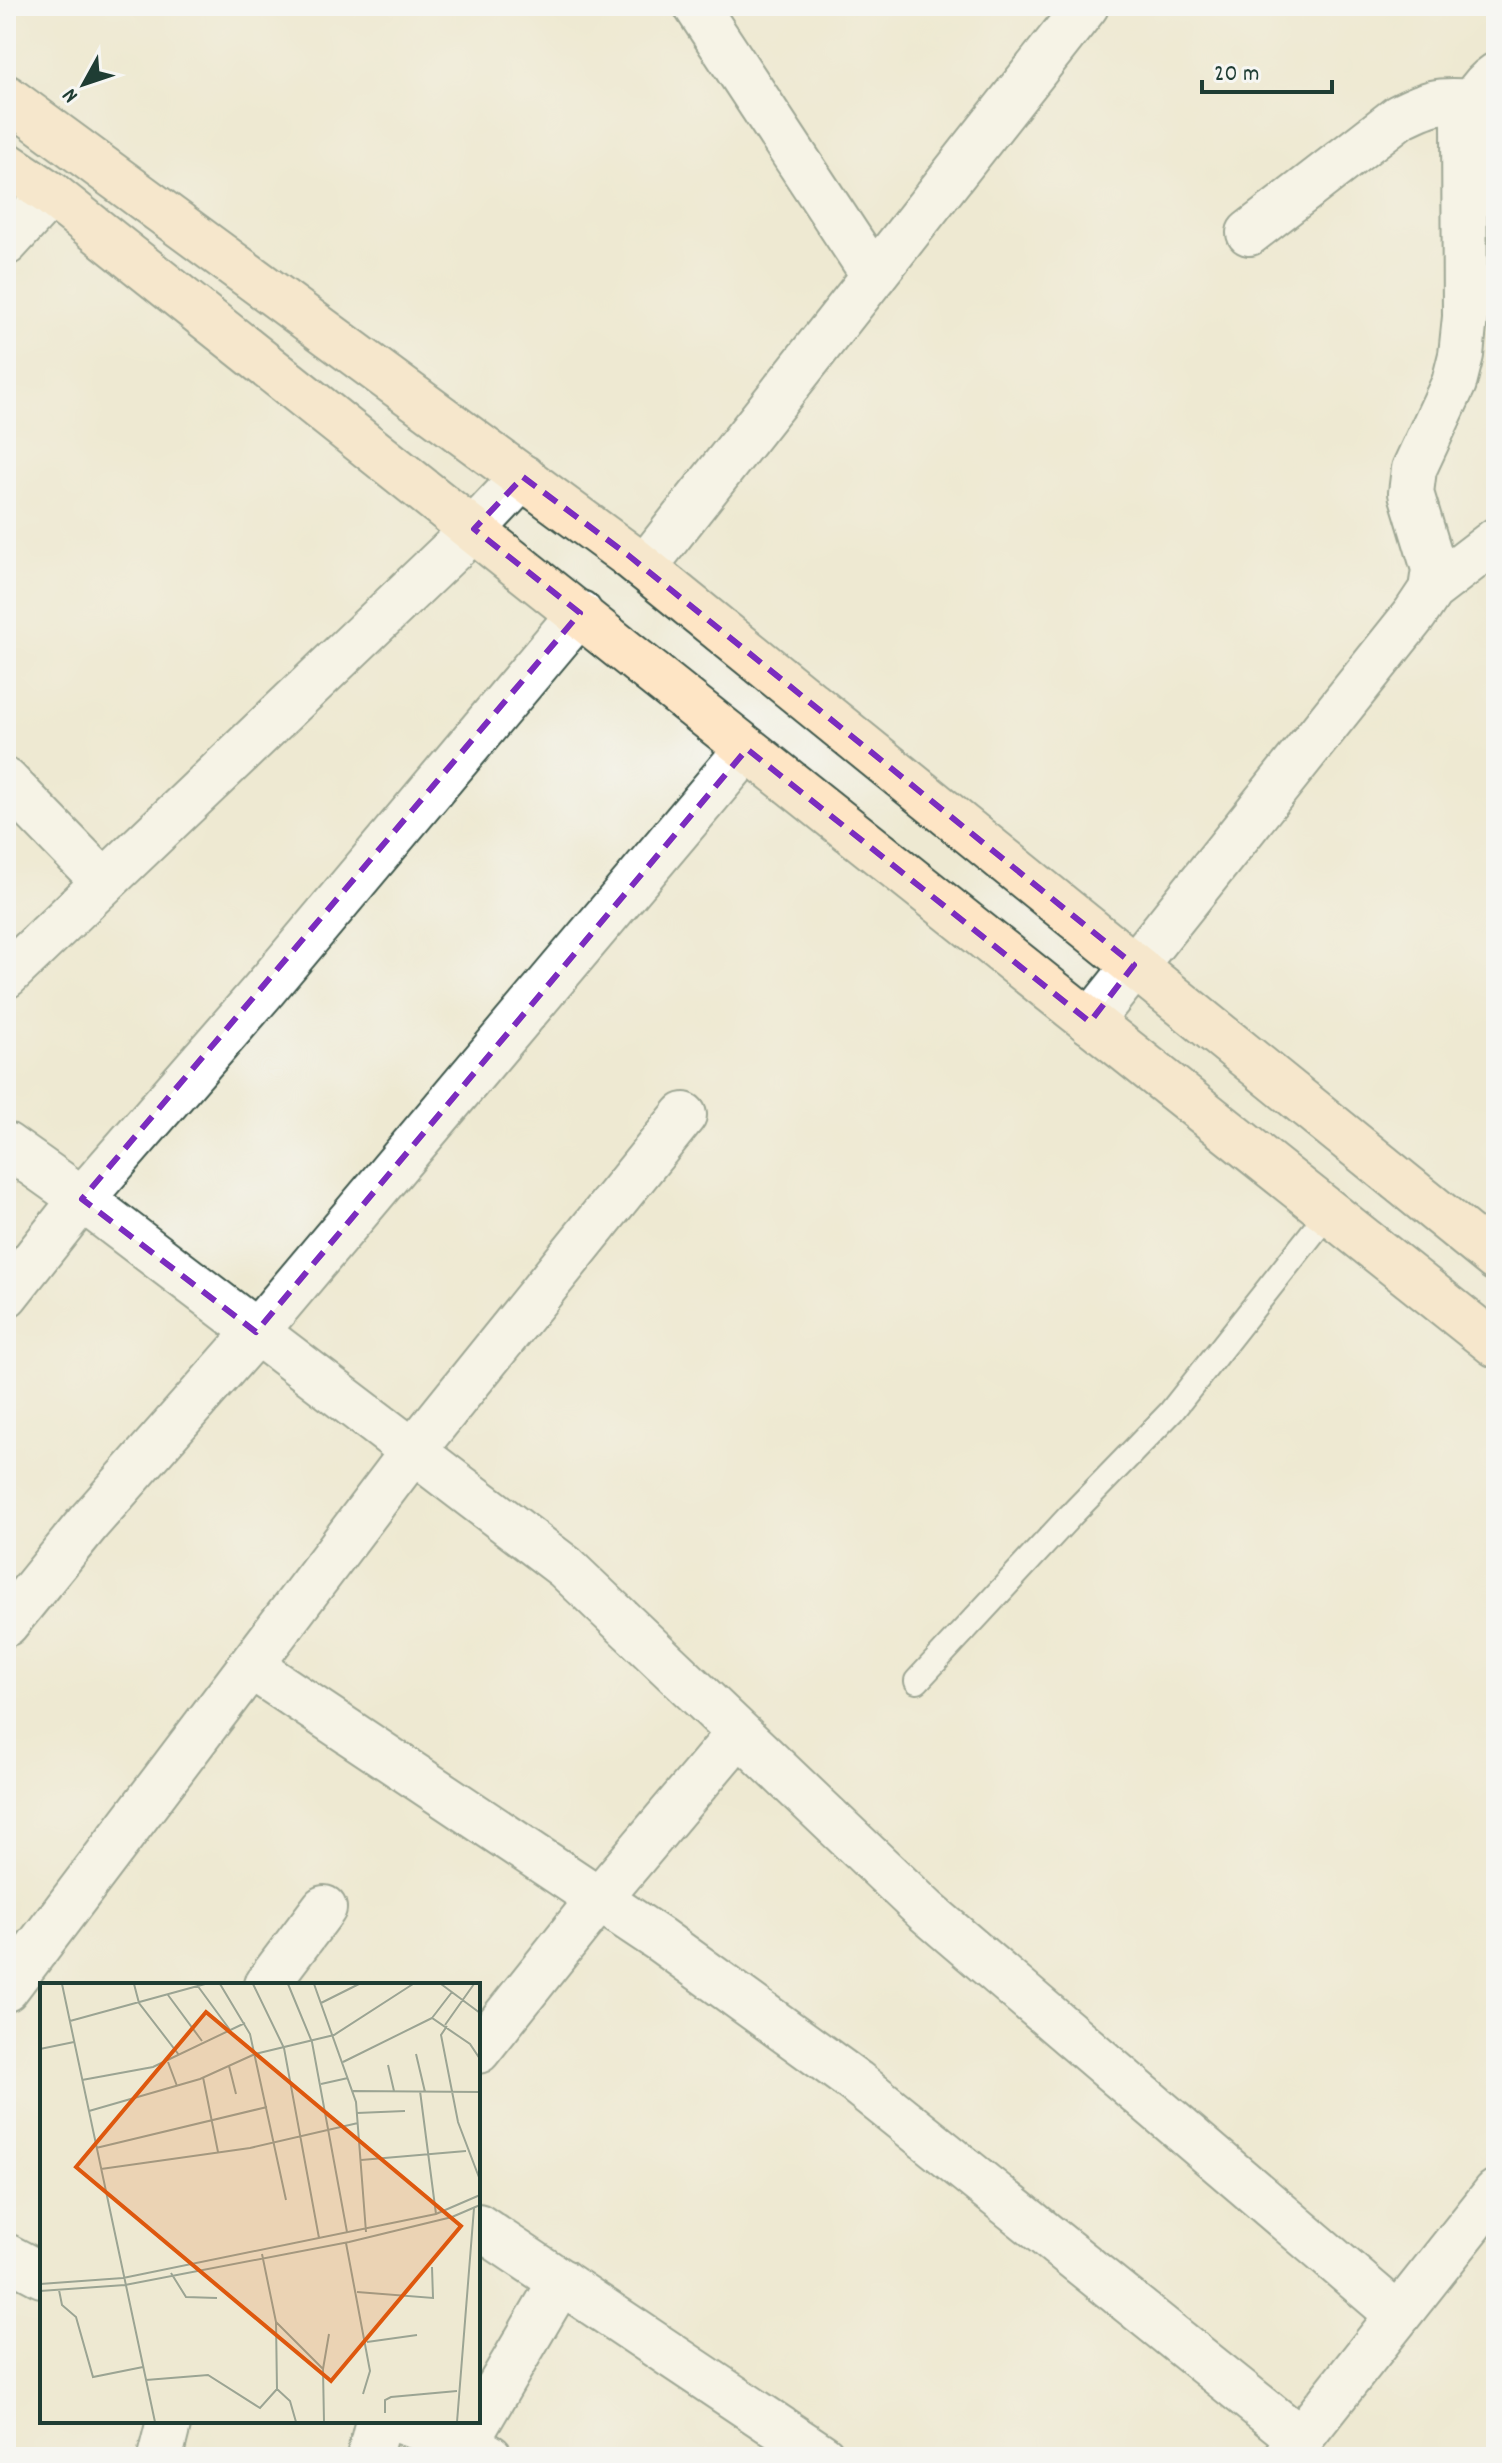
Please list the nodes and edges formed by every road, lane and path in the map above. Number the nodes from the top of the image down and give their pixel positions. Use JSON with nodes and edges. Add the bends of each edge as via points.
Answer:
{"nodes":[{"id":1,"x":696,"y":6,"type":"edge"},
{"id":2,"x":1086,"y":6,"type":"edge"},
{"id":3,"x":1484,"y":89,"type":"edge"},
{"id":4,"x":6,"y":97,"type":"edge"},
{"id":5,"x":6,"y":164,"type":"edge"},
{"id":6,"x":51,"y":194,"type":"junction"},
{"id":7,"x":1249,"y":233,"type":"dead end"},
{"id":8,"x":6,"y":243,"type":"edge"},
{"id":9,"x":874,"y":276,"type":"junction"},
{"id":10,"x":523,"y":477,"type":"junction"},
{"id":11,"x":474,"y":529,"type":"junction"},
{"id":12,"x":1496,"y":540,"type":"edge"},
{"id":13,"x":644,"y":568,"type":"junction"},
{"id":14,"x":1431,"y":590,"type":"junction"},
{"id":15,"x":580,"y":613,"type":"junction"},
{"id":16,"x":747,"y":749,"type":"junction"},
{"id":17,"x":6,"y":781,"type":"edge"},
{"id":18,"x":104,"y":882,"type":"junction"},
{"id":19,"x":1134,"y":965,"type":"junction"},
{"id":20,"x":6,"y":976,"type":"edge"},
{"id":21,"x":1090,"y":1022,"type":"junction"},
{"id":22,"x":684,"y":1115,"type":"dead end"},
{"id":23,"x":6,"y":1145,"type":"edge"},
{"id":24,"x":82,"y":1199,"type":"junction"},
{"id":25,"x":1329,"y":1212,"type":"junction"},
{"id":26,"x":1496,"y":1259,"type":"edge"},
{"id":27,"x":6,"y":1295,"type":"edge"},
{"id":28,"x":256,"y":1332,"type":"junction"},
{"id":29,"x":1496,"y":1345,"type":"edge"},
{"id":30,"x":413,"y":1451,"type":"junction"},
{"id":31,"x":6,"y":1624,"type":"edge"},
{"id":32,"x":250,"y":1666,"type":"junction"},
{"id":33,"x":917,"y":1681,"type":"dead end"},
{"id":34,"x":739,"y":1733,"type":"junction"},
{"id":35,"x":599,"y":1899,"type":"junction"},
{"id":36,"x":324,"y":1908,"type":"dead end"},
{"id":37,"x":268,"y":1983,"type":"edge"},
{"id":38,"x":16,"y":1989,"type":"edge"},
{"id":39,"x":480,"y":2048,"type":"edge"},
{"id":40,"x":1496,"y":2192,"type":"edge"},
{"id":41,"x":480,"y":2227,"type":"edge"},
{"id":42,"x":6,"y":2256,"type":"edge"},
{"id":43,"x":40,"y":2274,"type":"edge"},
{"id":44,"x":561,"y":2281,"type":"junction"},
{"id":45,"x":1398,"y":2315,"type":"junction"},
{"id":46,"x":168,"y":2423,"type":"edge"},
{"id":47,"x":378,"y":2423,"type":"edge"},
{"id":48,"x":404,"y":2423,"type":"edge"},
{"id":49,"x":1293,"y":2448,"type":"edge"},
{"id":50,"x":478,"y":2450,"type":"edge"},
{"id":51,"x":160,"y":2457,"type":"edge"},
{"id":52,"x":369,"y":2457,"type":"edge"},
{"id":53,"x":823,"y":2457,"type":"edge"}],
"edges":[{"from":1,"to":9,"type":"street"},
{"from":2,"to":9,"type":"street"},
{"from":3,"to":7,"type":"street","via":[[1422,105],[1399,117]]},
{"from":3,"to":14,"type":"street","via":[[1464,125],[1461,355],[1454,383],[1414,469],[1411,493],[1434,569]]},
{"from":4,"to":10,"type":"street"},
{"from":5,"to":6,"type":"street"},
{"from":6,"to":8,"type":"street"},
{"from":6,"to":11,"type":"street"},
{"from":9,"to":13,"type":"street"},
{"from":10,"to":11,"type":"street"},
{"from":10,"to":13,"type":"street"},
{"from":11,"to":15,"type":"street"},
{"from":11,"to":18,"type":"street"},
{"from":12,"to":14,"type":"street"},
{"from":13,"to":19,"type":"street"},
{"from":14,"to":19,"type":"street"},
{"from":15,"to":16,"type":"street"},
{"from":15,"to":24,"type":"street"},
{"from":16,"to":21,"type":"street"},
{"from":16,"to":28,"type":"street"},
{"from":17,"to":18,"type":"street"},
{"from":18,"to":20,"type":"street"},
{"from":19,"to":21,"type":"street"},
{"from":19,"to":26,"type":"street"},
{"from":21,"to":25,"type":"street"},
{"from":22,"to":30,"type":"street"},
{"from":23,"to":24,"type":"street"},
{"from":24,"to":27,"type":"street"},
{"from":24,"to":28,"type":"street"},
{"from":25,"to":29,"type":"street"},
{"from":25,"to":33,"type":"lane","via":[[1171,1412]]},
{"from":28,"to":30,"type":"street"},
{"from":28,"to":31,"type":"street"},
{"from":30,"to":32,"type":"street"},
{"from":30,"to":34,"type":"street","via":[[565,1567]]},
{"from":32,"to":35,"type":"street"},
{"from":32,"to":38,"type":"street"},
{"from":34,"to":35,"type":"street"},
{"from":34,"to":45,"type":"street","via":[[926,1911]]},
{"from":35,"to":39,"type":"street"},
{"from":35,"to":49,"type":"street","via":[[856,2082]]},
{"from":36,"to":37,"type":"street"},
{"from":40,"to":45,"type":"street"},
{"from":41,"to":44,"type":"street"},
{"from":42,"to":43,"type":"street"},
{"from":44,"to":50,"type":"street"},
{"from":44,"to":53,"type":"street"},
{"from":45,"to":49,"type":"street"},
{"from":46,"to":51,"type":"street"},
{"from":47,"to":52,"type":"street"},
{"from":48,"to":50,"type":"street"}]}
